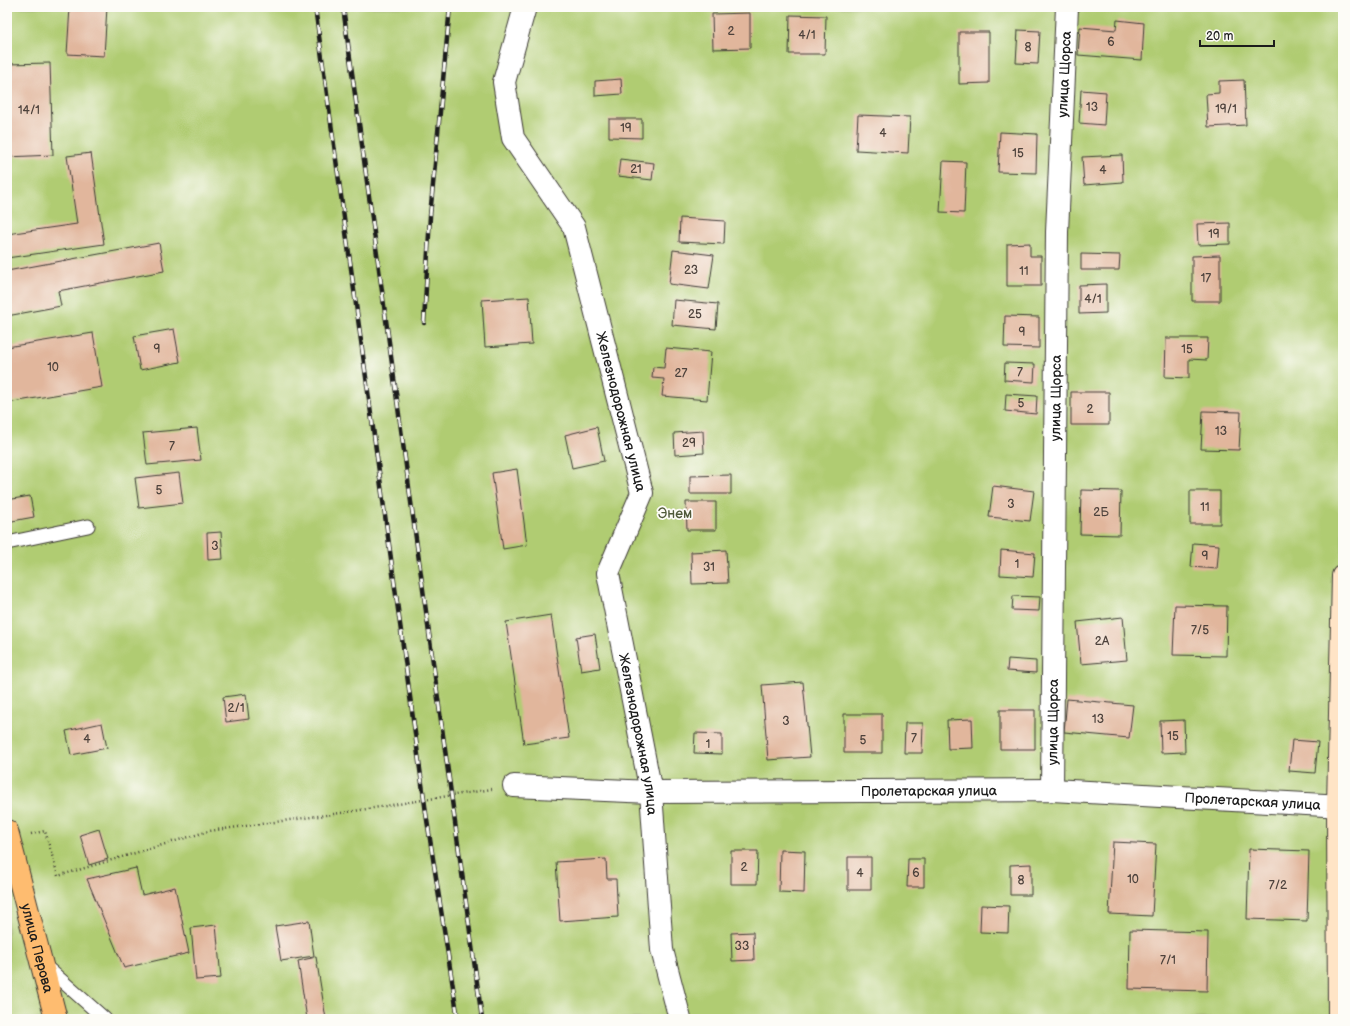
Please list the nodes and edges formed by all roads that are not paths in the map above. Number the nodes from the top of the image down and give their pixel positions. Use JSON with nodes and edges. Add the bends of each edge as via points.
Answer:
{"nodes":[{"id":1,"x":525,"y":7,"type":"edge"},
{"id":2,"x":1067,"y":7,"type":"edge"},
{"id":3,"x":88,"y":526,"type":"dead end"},
{"id":4,"x":7,"y":543,"type":"edge"},
{"id":5,"x":1343,"y":576,"type":"edge"},
{"id":6,"x":514,"y":786,"type":"road end"},
{"id":7,"x":1052,"y":790,"type":"junction"},
{"id":8,"x":651,"y":792,"type":"junction"},
{"id":9,"x":1341,"y":806,"type":"edge"},
{"id":10,"x":8,"y":835,"type":"edge"},
{"id":11,"x":42,"y":964,"type":"junction"},
{"id":12,"x":56,"y":1019,"type":"edge"},
{"id":13,"x":105,"y":1019,"type":"edge"},
{"id":14,"x":680,"y":1019,"type":"edge"},
{"id":15,"x":1339,"y":1019,"type":"edge"}],
"edges":[{"from":1,"to":8,"type":"street","name":"Железнодорожная улица","via":[[504,82],[513,138],[574,227],[642,493],[608,573]]},
{"from":2,"to":7,"type":"street","name":"улица Щорса","via":[[1057,232]]},
{"from":3,"to":4,"type":"lane"},
{"from":5,"to":9,"type":"street"},
{"from":6,"to":8,"type":"street","name":"Пролетарская улица"},
{"from":7,"to":8,"type":"street","name":"Пролетарская улица"},
{"from":7,"to":9,"type":"street","name":"Пролетарская улица"},
{"from":8,"to":14,"type":"street","name":"Железнодорожная улица","via":[[662,950]]},
{"from":9,"to":15,"type":"street"},
{"from":10,"to":11,"type":"highway","name":"улица Перова"},
{"from":11,"to":12,"type":"highway","name":"улица Перова"},
{"from":11,"to":13,"type":"lane"}]}
